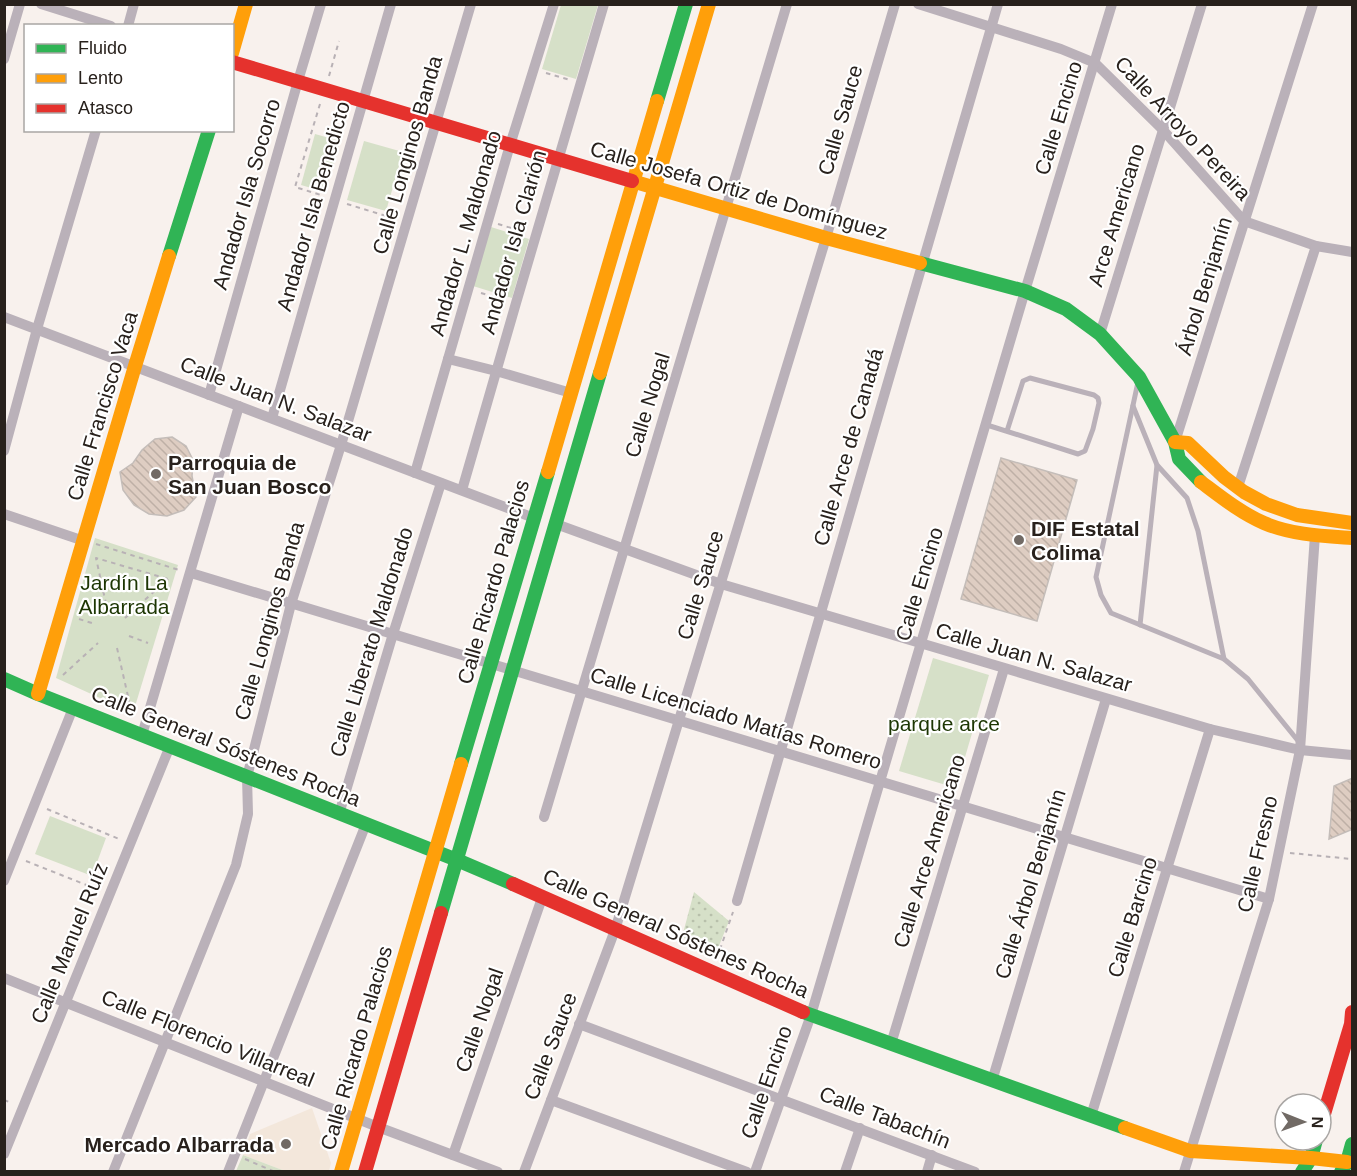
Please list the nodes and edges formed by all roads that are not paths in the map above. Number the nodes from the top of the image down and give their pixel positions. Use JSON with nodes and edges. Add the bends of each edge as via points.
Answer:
{"nodes":[{"id":1,"x":20,"y":4,"type":"edge"},
{"id":2,"x":41,"y":4,"type":"edge"},
{"id":3,"x":134,"y":4,"type":"edge"},
{"id":4,"x":246,"y":4,"type":"edge"},
{"id":5,"x":321,"y":4,"type":"edge"},
{"id":6,"x":391,"y":4,"type":"edge"},
{"id":7,"x":471,"y":4,"type":"edge"},
{"id":8,"x":554,"y":4,"type":"edge"},
{"id":9,"x":604,"y":4,"type":"edge"},
{"id":10,"x":686,"y":4,"type":"edge"},
{"id":11,"x":709,"y":4,"type":"edge"},
{"id":12,"x":788,"y":4,"type":"edge"},
{"id":13,"x":895,"y":4,"type":"edge"},
{"id":14,"x":918,"y":4,"type":"edge"},
{"id":15,"x":998,"y":4,"type":"edge"},
{"id":16,"x":1112,"y":4,"type":"edge"},
{"id":17,"x":1202,"y":4,"type":"edge"},
{"id":18,"x":1313,"y":4,"type":"edge"},
{"id":19,"x":105,"y":24,"type":"edge"},
{"id":20,"x":129,"y":24,"type":"edge"},
{"id":21,"x":991,"y":26,"type":"junction"},
{"id":22,"x":234,"y":46,"type":"edge"},
{"id":23,"x":4,"y":59,"type":"edge"},
{"id":24,"x":234,"y":63,"type":"edge"},
{"id":25,"x":1095,"y":63,"type":"junction"},
{"id":26,"x":298,"y":81,"type":"junction"},
{"id":27,"x":364,"y":101,"type":"junction"},
{"id":28,"x":436,"y":123,"type":"junction"},
{"id":29,"x":1163,"y":130,"type":"junction"},
{"id":30,"x":95,"y":132,"type":"edge"},
{"id":31,"x":207,"y":132,"type":"edge"},
{"id":32,"x":510,"y":145,"type":"junction"},
{"id":33,"x":558,"y":159,"type":"junction"},
{"id":34,"x":633,"y":182,"type":"junction"},
{"id":35,"x":655,"y":188,"type":"junction"},
{"id":36,"x":726,"y":208,"type":"junction"},
{"id":37,"x":1244,"y":221,"type":"junction"},
{"id":38,"x":826,"y":238,"type":"junction"},
{"id":39,"x":1316,"y":246,"type":"junction"},
{"id":40,"x":1353,"y":252,"type":"edge"},
{"id":41,"x":922,"y":264,"type":"junction"},
{"id":42,"x":1025,"y":291,"type":"junction"},
{"id":43,"x":4,"y":316,"type":"edge"},
{"id":44,"x":37,"y":329,"type":"junction"},
{"id":45,"x":1100,"y":334,"type":"junction"},
{"id":46,"x":448,"y":359,"type":"junction"},
{"id":47,"x":135,"y":366,"type":"junction"},
{"id":48,"x":496,"y":370,"type":"junction"},
{"id":49,"x":1139,"y":377,"type":"junction"},
{"id":50,"x":571,"y":393,"type":"junction"},
{"id":51,"x":210,"y":394,"type":"junction"},
{"id":52,"x":1133,"y":405,"type":"junction"},
{"id":53,"x":239,"y":406,"type":"junction"},
{"id":54,"x":272,"y":418,"type":"junction"},
{"id":55,"x":987,"y":425,"type":"junction"},
{"id":56,"x":1007,"y":431,"type":"junction"},
{"id":57,"x":1175,"y":442,"type":"junction"},
{"id":58,"x":341,"y":445,"type":"junction"},
{"id":59,"x":4,"y":451,"type":"edge"},
{"id":60,"x":1157,"y":465,"type":"junction"},
{"id":61,"x":415,"y":473,"type":"junction"},
{"id":62,"x":441,"y":483,"type":"junction"},
{"id":63,"x":1238,"y":487,"type":"junction"},
{"id":64,"x":462,"y":490,"type":"junction"},
{"id":65,"x":4,"y":514,"type":"edge"},
{"id":66,"x":534,"y":518,"type":"junction"},
{"id":67,"x":1353,"y":523,"type":"edge"},
{"id":68,"x":556,"y":524,"type":"junction"},
{"id":69,"x":1315,"y":536,"type":"junction"},
{"id":70,"x":1353,"y":538,"type":"edge"},
{"id":71,"x":84,"y":541,"type":"junction"},
{"id":72,"x":624,"y":550,"type":"junction"},
{"id":73,"x":191,"y":573,"type":"junction"},
{"id":74,"x":721,"y":584,"type":"junction"},
{"id":75,"x":291,"y":604,"type":"junction"},
{"id":76,"x":820,"y":615,"type":"junction"},
{"id":77,"x":1140,"y":625,"type":"junction"},
{"id":78,"x":393,"y":634,"type":"junction"},
{"id":79,"x":921,"y":644,"type":"junction"},
{"id":80,"x":1224,"y":659,"type":"junction"},
{"id":81,"x":491,"y":664,"type":"junction"},
{"id":82,"x":1004,"y":669,"type":"junction"},
{"id":83,"x":513,"y":671,"type":"junction"},
{"id":84,"x":4,"y":679,"type":"edge"},
{"id":85,"x":582,"y":692,"type":"junction"},
{"id":86,"x":38,"y":694,"type":"junction"},
{"id":87,"x":1106,"y":699,"type":"junction"},
{"id":88,"x":74,"y":708,"type":"junction"},
{"id":89,"x":678,"y":720,"type":"junction"},
{"id":90,"x":1210,"y":729,"type":"junction"},
{"id":91,"x":142,"y":735,"type":"junction"},
{"id":92,"x":170,"y":746,"type":"junction"},
{"id":93,"x":1300,"y":746,"type":"junction"},
{"id":94,"x":780,"y":751,"type":"junction"},
{"id":95,"x":1353,"y":755,"type":"edge"},
{"id":96,"x":247,"y":777,"type":"junction"},
{"id":97,"x":880,"y":782,"type":"junction"},
{"id":98,"x":963,"y":807,"type":"junction"},
{"id":99,"x":339,"y":814,"type":"junction"},
{"id":100,"x":544,"y":817,"type":"dead end"},
{"id":101,"x":366,"y":824,"type":"junction"},
{"id":102,"x":1064,"y":837,"type":"junction"},
{"id":103,"x":435,"y":852,"type":"junction"},
{"id":104,"x":457,"y":860,"type":"junction"},
{"id":105,"x":1167,"y":868,"type":"junction"},
{"id":106,"x":4,"y":881,"type":"edge"},
{"id":107,"x":542,"y":898,"type":"junction"},
{"id":108,"x":1269,"y":899,"type":"junction"},
{"id":109,"x":737,"y":901,"type":"road end"},
{"id":110,"x":615,"y":930,"type":"junction"},
{"id":111,"x":4,"y":978,"type":"edge"},
{"id":112,"x":66,"y":1003,"type":"junction"},
{"id":113,"x":1353,"y":1012,"type":"edge"},
{"id":114,"x":811,"y":1016,"type":"junction"},
{"id":115,"x":579,"y":1024,"type":"junction"},
{"id":116,"x":166,"y":1042,"type":"junction"},
{"id":117,"x":891,"y":1044,"type":"junction"},
{"id":118,"x":992,"y":1081,"type":"junction"},
{"id":119,"x":264,"y":1082,"type":"junction"},
{"id":120,"x":1331,"y":1092,"type":"edge"},
{"id":121,"x":781,"y":1098,"type":"junction"},
{"id":122,"x":551,"y":1100,"type":"junction"},
{"id":123,"x":1091,"y":1116,"type":"junction"},
{"id":124,"x":357,"y":1118,"type":"junction"},
{"id":125,"x":378,"y":1127,"type":"junction"},
{"id":126,"x":860,"y":1128,"type":"junction"},
{"id":127,"x":1353,"y":1144,"type":"edge"},
{"id":128,"x":1190,"y":1151,"type":"junction"},
{"id":129,"x":1313,"y":1152,"type":"edge"},
{"id":130,"x":4,"y":1154,"type":"edge"},
{"id":131,"x":453,"y":1155,"type":"junction"},
{"id":132,"x":932,"y":1155,"type":"junction"},
{"id":133,"x":1311,"y":1158,"type":"junction"},
{"id":134,"x":1347,"y":1166,"type":"edge"},
{"id":135,"x":113,"y":1172,"type":"edge"},
{"id":136,"x":228,"y":1172,"type":"edge"},
{"id":137,"x":341,"y":1172,"type":"edge"},
{"id":138,"x":365,"y":1172,"type":"edge"},
{"id":139,"x":498,"y":1172,"type":"edge"},
{"id":140,"x":524,"y":1172,"type":"edge"},
{"id":141,"x":747,"y":1172,"type":"edge"},
{"id":142,"x":755,"y":1172,"type":"edge"},
{"id":143,"x":845,"y":1172,"type":"edge"},
{"id":144,"x":927,"y":1172,"type":"edge"},
{"id":145,"x":975,"y":1172,"type":"edge"},
{"id":146,"x":1184,"y":1172,"type":"edge"},
{"id":147,"x":1302,"y":1172,"type":"edge"}],
"edges":[{"from":1,"to":23,"type":"street"},
{"from":2,"to":19,"type":"street"},
{"from":3,"to":20,"type":"street"},
{"from":4,"to":22,"type":"street"},
{"from":5,"to":26,"type":"street","name":"Andador Isla Socorro"},
{"from":6,"to":27,"type":"street","name":"Andador Isla Benedicto"},
{"from":7,"to":28,"type":"street","name":"Calle Longinos Banda"},
{"from":8,"to":32,"type":"street","name":"Andador L. Maldonado"},
{"from":9,"to":33,"type":"street","name":"Andador Isla Clarión"},
{"from":10,"to":34,"type":"street","name":"Calle Ricardo Palacios"},
{"from":11,"to":35,"type":"street","name":"Calle Ricardo Palacios"},
{"from":12,"to":36,"type":"street","name":"Calle Nogal"},
{"from":13,"to":38,"type":"street","name":"Calle Sauce"},
{"from":14,"to":21,"type":"street","name":"Calle Arroyo Pereira"},
{"from":15,"to":21,"type":"street","name":"Calle Arce de Canadá"},
{"from":16,"to":25,"type":"street","name":"Calle Encino"},
{"from":17,"to":29,"type":"street","name":"Arce Americano"},
{"from":18,"to":37,"type":"street","name":"Árbol Benjamín"},
{"from":21,"to":25,"type":"street","name":"Calle Arroyo Pereira"},
{"from":21,"to":41,"type":"street","name":"Calle Arce de Canadá"},
{"from":24,"to":26,"type":"street","name":"Calle Josefa Ortiz de Domínguez"},
{"from":25,"to":29,"type":"street","name":"Calle Arroyo Pereira"},
{"from":25,"to":42,"type":"street","name":"Calle Encino"},
{"from":26,"to":27,"type":"street","name":"Calle Josefa Ortiz de Domínguez"},
{"from":26,"to":51,"type":"street","name":"Andador Isla Socorro"},
{"from":27,"to":28,"type":"street","name":"Calle Josefa Ortiz de Domínguez"},
{"from":27,"to":54,"type":"street","name":"Andador Isla Benedicto"},
{"from":28,"to":32,"type":"street","name":"Calle Josefa Ortiz de Domínguez"},
{"from":28,"to":58,"type":"street","name":"Calle Longinos Banda"},
{"from":29,"to":37,"type":"street","name":"Calle Arroyo Pereira"},
{"from":29,"to":45,"type":"street","name":"Arce Americano"},
{"from":30,"to":44,"type":"street"},
{"from":31,"to":47,"type":"street","name":"Calle Francisco Vaca"},
{"from":32,"to":33,"type":"street","name":"Calle Josefa Ortiz de Domínguez"},
{"from":32,"to":46,"type":"street","name":"Andador L. Maldonado"},
{"from":33,"to":34,"type":"street","name":"Calle Josefa Ortiz de Domínguez"},
{"from":33,"to":48,"type":"street","name":"Andador Isla Clarión"},
{"from":34,"to":35,"type":"street","name":"Calle Josefa Ortiz de Domínguez"},
{"from":34,"to":50,"type":"street","name":"Calle Ricardo Palacios"},
{"from":35,"to":36,"type":"street","name":"Calle Josefa Ortiz de Domínguez"},
{"from":35,"to":68,"type":"street","name":"Calle Ricardo Palacios"},
{"from":36,"to":38,"type":"street","name":"Calle Josefa Ortiz de Domínguez"},
{"from":36,"to":72,"type":"street","name":"Calle Nogal"},
{"from":37,"to":39,"type":"street","name":"Calle Arroyo Pereira"},
{"from":37,"to":57,"type":"street","name":"Árbol Benjamín"},
{"from":38,"to":41,"type":"street","name":"Calle Josefa Ortiz de Domínguez"},
{"from":38,"to":74,"type":"street","name":"Calle Sauce"},
{"from":39,"to":40,"type":"street","name":"Calle Arroyo Pereira"},
{"from":39,"to":63,"type":"street"},
{"from":41,"to":42,"type":"street","name":"Calle Josefa Ortiz de Domínguez"},
{"from":41,"to":76,"type":"street","name":"Calle Arce de Canadá"},
{"from":42,"to":45,"type":"street","name":"Calle Josefa Ortiz de Domínguez","via":[[1065,309]]},
{"from":42,"to":55,"type":"street","name":"Calle Encino"},
{"from":43,"to":44,"type":"street","name":"Calle Juan N. Salazar"},
{"from":44,"to":47,"type":"street","name":"Calle Juan N. Salazar"},
{"from":44,"to":59,"type":"street"},
{"from":45,"to":49,"type":"street","name":"Calle Josefa Ortiz de Domínguez"},
{"from":46,"to":48,"type":"street"},
{"from":46,"to":61,"type":"street","name":"Andador L. Maldonado"},
{"from":47,"to":51,"type":"street","name":"Calle Juan N. Salazar"},
{"from":47,"to":71,"type":"street","name":"Calle Francisco Vaca"},
{"from":48,"to":50,"type":"street"},
{"from":48,"to":64,"type":"street","name":"Andador Isla Clarión"},
{"from":49,"to":52,"type":"lane"},
{"from":49,"to":57,"type":"street","name":"Calle Josefa Ortiz de Domínguez"},
{"from":50,"to":66,"type":"street","name":"Calle Ricardo Palacios"},
{"from":51,"to":53,"type":"street","name":"Calle Juan N. Salazar"},
{"from":52,"to":60,"type":"lane"},
{"from":52,"to":77,"type":"lane","via":[[1096,577],[1111,613]]},
{"from":53,"to":54,"type":"street","name":"Calle Juan N. Salazar"},
{"from":53,"to":73,"type":"street"},
{"from":54,"to":58,"type":"street","name":"Calle Juan N. Salazar"},
{"from":55,"to":56,"type":"lane"},
{"from":55,"to":79,"type":"street","name":"Calle Encino"},
{"from":56,"to":56,"type":"lane","via":[[1082,453],[1093,429],[1098,398],[1026,379]]},
{"from":57,"to":63,"type":"street","via":[[1188,443]]},
{"from":57,"to":69,"type":"street","name":"Calle Josefa Ortiz de Domínguez","via":[[1179,459],[1229,504],[1264,523]]},
{"from":58,"to":61,"type":"street","name":"Calle Juan N. Salazar"},
{"from":58,"to":75,"type":"street","name":"Calle Longinos Banda"},
{"from":60,"to":77,"type":"lane"},
{"from":60,"to":80,"type":"lane","via":[[1187,498],[1198,531]]},
{"from":61,"to":62,"type":"street","name":"Calle Juan N. Salazar"},
{"from":62,"to":64,"type":"street","name":"Calle Juan N. Salazar"},
{"from":62,"to":78,"type":"street","name":"Calle Liberato Maldonado"},
{"from":63,"to":67,"type":"street","via":[[1294,514]]},
{"from":64,"to":66,"type":"street","name":"Calle Juan N. Salazar"},
{"from":65,"to":71,"type":"street"},
{"from":66,"to":81,"type":"street","name":"Calle Ricardo Palacios"},
{"from":68,"to":72,"type":"street","name":"Calle Juan N. Salazar"},
{"from":68,"to":83,"type":"street","name":"Calle Ricardo Palacios"},
{"from":69,"to":70,"type":"street","name":"Calle Josefa Ortiz de Domínguez"},
{"from":69,"to":93,"type":"street","name":"Calle Fresno"},
{"from":71,"to":86,"type":"street","name":"Calle Francisco Vaca"},
{"from":72,"to":74,"type":"street","name":"Calle Juan N. Salazar"},
{"from":72,"to":85,"type":"street","name":"Calle Nogal"},
{"from":73,"to":75,"type":"street","name":"Calle Licenciado Matías Romero"},
{"from":73,"to":91,"type":"street"},
{"from":74,"to":76,"type":"street","name":"Calle Juan N. Salazar"},
{"from":74,"to":89,"type":"street","name":"Calle Sauce"},
{"from":75,"to":78,"type":"street","name":"Calle Licenciado Matías Romero"},
{"from":75,"to":96,"type":"street","name":"Calle Longinos Banda"},
{"from":76,"to":79,"type":"street","name":"Calle Juan N. Salazar"},
{"from":76,"to":94,"type":"street","name":"Calle Arce de Canadá"},
{"from":77,"to":80,"type":"lane"},
{"from":78,"to":81,"type":"street","name":"Calle Licenciado Matías Romero"},
{"from":78,"to":99,"type":"street","name":"Calle Liberato Maldonado"},
{"from":79,"to":82,"type":"street","name":"Calle Juan N. Salazar"},
{"from":79,"to":97,"type":"street","name":"Calle Encino"},
{"from":80,"to":93,"type":"lane","via":[[1248,679]]},
{"from":81,"to":83,"type":"street","name":"Calle Licenciado Matías Romero"},
{"from":81,"to":103,"type":"street","name":"Calle Ricardo Palacios"},
{"from":82,"to":87,"type":"street","name":"Calle Juan N. Salazar"},
{"from":82,"to":98,"type":"street","name":"Calle Arce Americano"},
{"from":83,"to":85,"type":"street","name":"Calle Licenciado Matías Romero"},
{"from":83,"to":104,"type":"street","name":"Calle Ricardo Palacios"},
{"from":84,"to":86,"type":"street","name":"Calle General Sóstenes Rocha"},
{"from":85,"to":89,"type":"street","name":"Calle Licenciado Matías Romero"},
{"from":85,"to":100,"type":"street","name":"Calle Nogal"},
{"from":86,"to":88,"type":"street","name":"Calle General Sóstenes Rocha"},
{"from":87,"to":90,"type":"street","name":"Calle Juan N. Salazar"},
{"from":87,"to":102,"type":"street","name":"Calle Árbol Benjamín"},
{"from":88,"to":91,"type":"street","name":"Calle General Sóstenes Rocha"},
{"from":88,"to":106,"type":"street"},
{"from":89,"to":94,"type":"street","name":"Calle Licenciado Matías Romero"},
{"from":89,"to":110,"type":"street","name":"Calle Sauce"},
{"from":90,"to":93,"type":"street","name":"Calle Juan N. Salazar"},
{"from":90,"to":105,"type":"street","name":"Calle Barcino"},
{"from":91,"to":92,"type":"street","name":"Calle General Sóstenes Rocha"},
{"from":92,"to":96,"type":"street","name":"Calle General Sóstenes Rocha"},
{"from":92,"to":112,"type":"street","name":"Calle Manuel Ruíz"},
{"from":93,"to":95,"type":"street","name":"Calle Juan N. Salazar"},
{"from":93,"to":108,"type":"street","name":"Calle Fresno"},
{"from":94,"to":97,"type":"street","name":"Calle Licenciado Matías Romero"},
{"from":94,"to":109,"type":"street","name":"Calle Arce de Canadá"},
{"from":96,"to":99,"type":"street","name":"Calle General Sóstenes Rocha"},
{"from":96,"to":116,"type":"street","name":"Calle Longinos Banda","via":[[248,814],[236,865]]},
{"from":97,"to":98,"type":"street","name":"Calle Licenciado Matías Romero"},
{"from":97,"to":114,"type":"street","name":"Calle Encino"},
{"from":98,"to":102,"type":"street","name":"Calle Licenciado Matías Romero"},
{"from":98,"to":117,"type":"street","name":"Calle Arce Americano"},
{"from":99,"to":101,"type":"street","name":"Calle General Sóstenes Rocha"},
{"from":101,"to":103,"type":"street","name":"Calle General Sóstenes Rocha"},
{"from":101,"to":119,"type":"street"},
{"from":102,"to":105,"type":"street","name":"Calle Licenciado Matías Romero"},
{"from":102,"to":118,"type":"street","name":"Calle Árbol Benjamín"},
{"from":103,"to":104,"type":"street","name":"Calle General Sóstenes Rocha"},
{"from":103,"to":124,"type":"street","name":"Calle Ricardo Palacios"},
{"from":104,"to":107,"type":"street","name":"Calle General Sóstenes Rocha"},
{"from":104,"to":125,"type":"street","name":"Calle Ricardo Palacios"},
{"from":105,"to":108,"type":"street","name":"Calle Licenciado Matías Romero"},
{"from":105,"to":123,"type":"street","name":"Calle Barcino"},
{"from":107,"to":110,"type":"street","name":"Calle General Sóstenes Rocha"},
{"from":107,"to":131,"type":"street","name":"Calle Nogal"},
{"from":108,"to":128,"type":"street","name":"Calle Fresno"},
{"from":110,"to":114,"type":"street","name":"Calle General Sóstenes Rocha"},
{"from":110,"to":115,"type":"street","name":"Calle Sauce"},
{"from":111,"to":112,"type":"street","name":"Calle Florencio Villarreal"},
{"from":112,"to":116,"type":"street","name":"Calle Florencio Villarreal"},
{"from":112,"to":130,"type":"street","name":"Calle Manuel Ruíz"},
{"from":113,"to":120,"type":"street"},
{"from":114,"to":117,"type":"street","name":"Calle General Sóstenes Rocha"},
{"from":114,"to":121,"type":"street","name":"Calle Encino"},
{"from":115,"to":121,"type":"street","name":"Calle Tabachín"},
{"from":115,"to":122,"type":"street","name":"Calle Sauce"},
{"from":116,"to":119,"type":"street","name":"Calle Florencio Villarreal"},
{"from":116,"to":135,"type":"street","name":"Calle Longinos Banda"},
{"from":117,"to":118,"type":"street","name":"Calle General Sóstenes Rocha"},
{"from":118,"to":123,"type":"street","name":"Calle General Sóstenes Rocha"},
{"from":119,"to":124,"type":"street","name":"Calle Florencio Villarreal"},
{"from":119,"to":136,"type":"street"},
{"from":121,"to":126,"type":"street","name":"Calle Tabachín"},
{"from":121,"to":142,"type":"street","name":"Calle Encino"},
{"from":122,"to":140,"type":"street","name":"Calle Sauce"},
{"from":122,"to":141,"type":"street"},
{"from":123,"to":128,"type":"street","name":"Calle General Sóstenes Rocha"},
{"from":124,"to":125,"type":"street","name":"Calle Florencio Villarreal"},
{"from":124,"to":137,"type":"street","name":"Calle Ricardo Palacios"},
{"from":125,"to":131,"type":"street","name":"Calle Florencio Villarreal"},
{"from":125,"to":138,"type":"street","name":"Calle Ricardo Palacios"},
{"from":126,"to":132,"type":"street","name":"Calle Tabachín"},
{"from":126,"to":143,"type":"street"},
{"from":127,"to":134,"type":"street"},
{"from":128,"to":133,"type":"street","name":"Calle General Sóstenes Rocha"},
{"from":128,"to":146,"type":"street","name":"Calle Fresno"},
{"from":129,"to":133,"type":"street"},
{"from":131,"to":139,"type":"street","name":"Calle Florencio Villarreal"},
{"from":132,"to":144,"type":"street"},
{"from":132,"to":145,"type":"street","name":"Calle Tabachín"},
{"from":133,"to":134,"type":"street","name":"Calle General Sóstenes Rocha"},
{"from":133,"to":147,"type":"street"}]}
